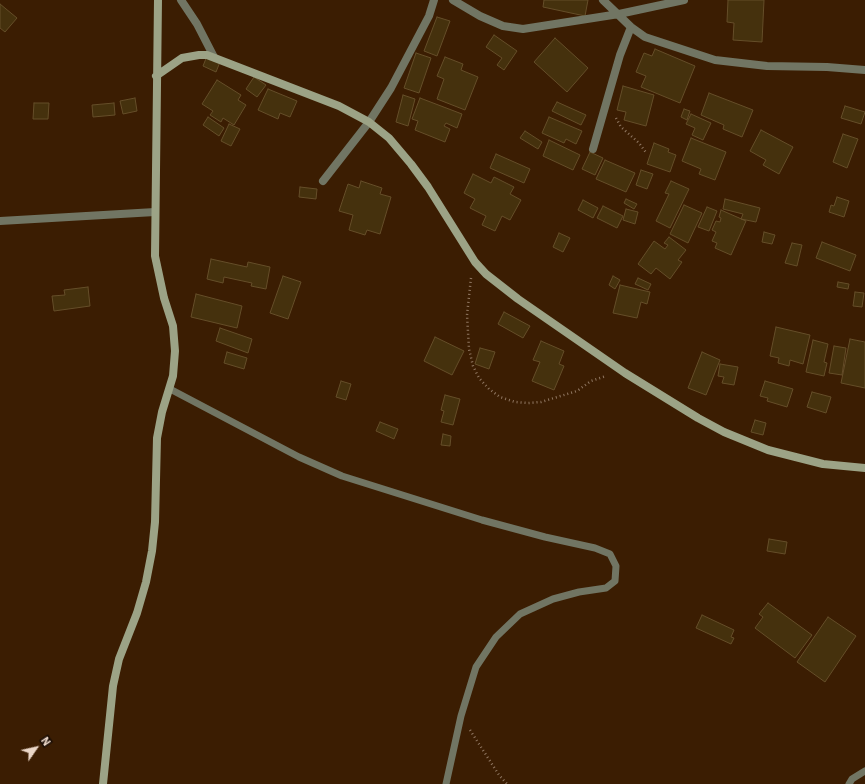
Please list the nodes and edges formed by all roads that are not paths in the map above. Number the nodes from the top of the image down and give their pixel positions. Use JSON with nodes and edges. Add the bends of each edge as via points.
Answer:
{"nodes":[{"id":1,"x":158,"y":0,"type":"edge"},
{"id":2,"x":181,"y":0,"type":"edge"},
{"id":3,"x":434,"y":0,"type":"edge"},
{"id":4,"x":453,"y":0,"type":"edge"},
{"id":5,"x":603,"y":0,"type":"edge"},
{"id":6,"x":684,"y":0,"type":"edge"},
{"id":7,"x":619,"y":14,"type":"junction"},
{"id":8,"x":631,"y":27,"type":"junction"},
{"id":9,"x":214,"y":57,"type":"junction"},
{"id":10,"x":865,"y":70,"type":"edge"},
{"id":11,"x":156,"y":76,"type":"junction"},
{"id":12,"x":370,"y":122,"type":"junction"},
{"id":13,"x":593,"y":149,"type":"dead end"},
{"id":14,"x":323,"y":181,"type":"dead end"},
{"id":15,"x":155,"y":212,"type":"junction"},
{"id":16,"x":0,"y":221,"type":"edge"},
{"id":17,"x":170,"y":389,"type":"junction"},
{"id":18,"x":865,"y":468,"type":"edge"},
{"id":19,"x":865,"y":771,"type":"edge"},
{"id":20,"x":103,"y":784,"type":"edge"},
{"id":21,"x":446,"y":784,"type":"edge"},
{"id":22,"x":848,"y":784,"type":"edge"}],
"edges":[{"from":1,"to":11,"type":"street"},
{"from":2,"to":9,"type":"street"},
{"from":3,"to":12,"type":"street","via":[[429,16],[392,88]]},
{"from":4,"to":7,"type":"street","via":[[489,20],[523,29]]},
{"from":5,"to":7,"type":"street"},
{"from":6,"to":7,"type":"street"},
{"from":7,"to":8,"type":"street"},
{"from":8,"to":10,"type":"street","via":[[663,44],[715,60],[767,66]]},
{"from":8,"to":13,"type":"street","via":[[620,55]]},
{"from":9,"to":11,"type":"street","via":[[199,55],[182,58]]},
{"from":9,"to":12,"type":"street","via":[[339,106]]},
{"from":11,"to":15,"type":"street"},
{"from":12,"to":14,"type":"street"},
{"from":12,"to":18,"type":"street","via":[[389,138],[411,164],[474,262],[501,287],[625,373],[724,432],[768,450],[823,464]]},
{"from":15,"to":16,"type":"street"},
{"from":15,"to":17,"type":"street","via":[[155,256],[173,326],[175,351]]},
{"from":17,"to":20,"type":"street","via":[[157,438],[152,551],[146,582],[113,686]]},
{"from":17,"to":21,"type":"lane","via":[[299,457],[342,476],[482,520],[610,554],[616,566],[615,581],[606,588],[579,592],[520,614],[496,637],[476,667]]},
{"from":19,"to":22,"type":"lane"}]}
